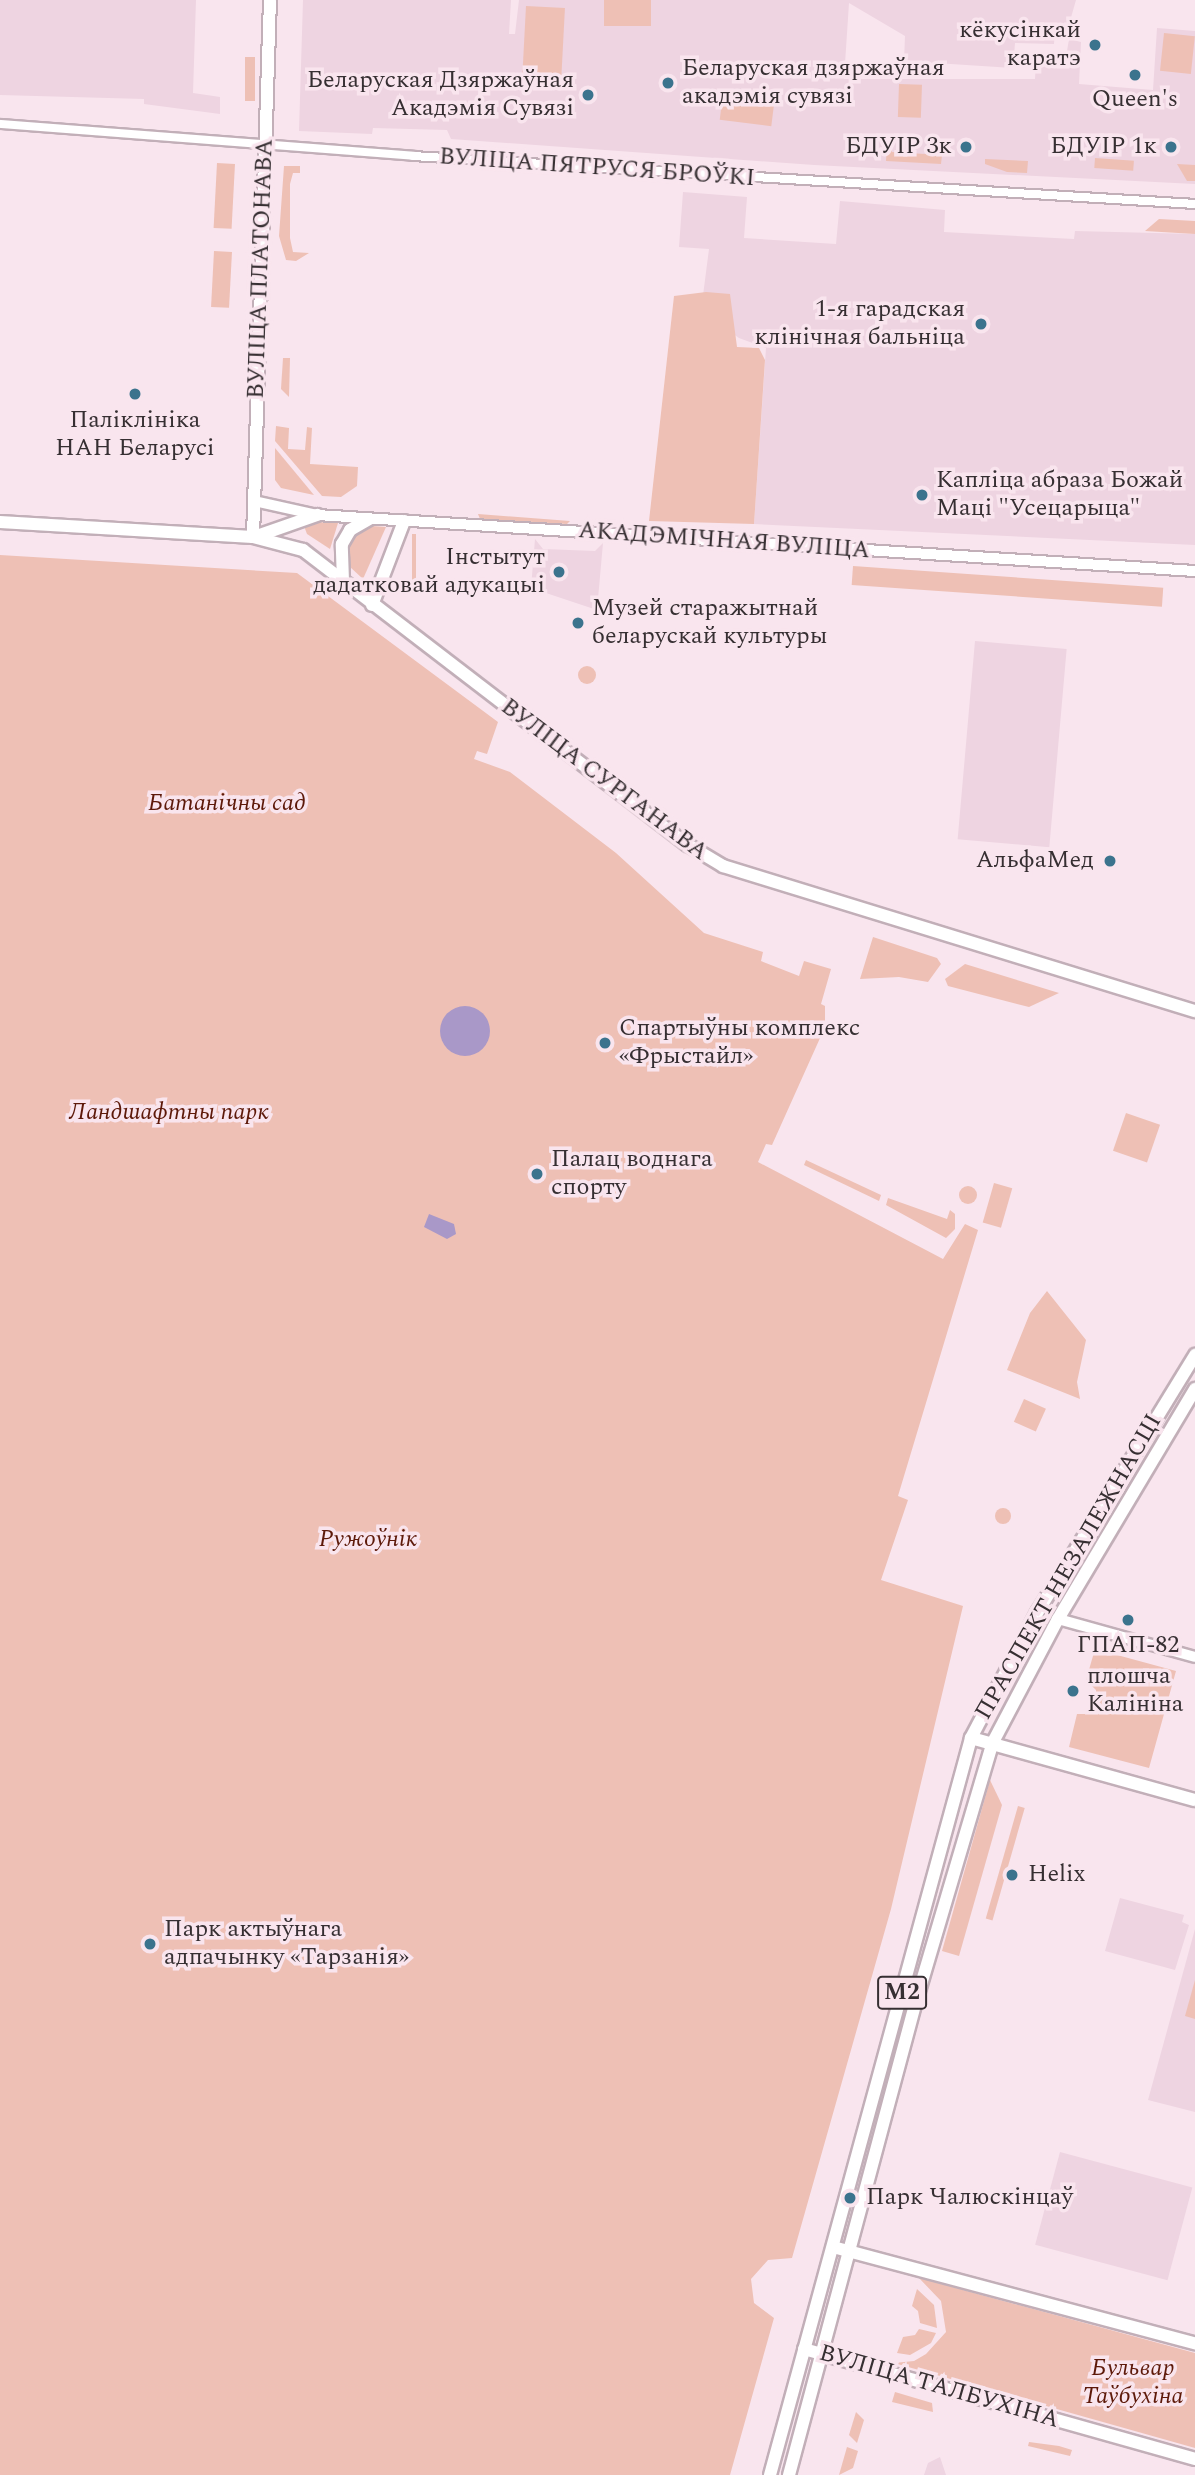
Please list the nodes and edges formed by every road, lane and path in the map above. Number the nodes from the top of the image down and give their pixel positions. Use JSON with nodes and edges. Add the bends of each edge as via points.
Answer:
{"nodes":[{"id":1,"x":270,"y":0,"type":"edge"},
{"id":2,"x":0,"y":124,"type":"edge"},
{"id":3,"x":266,"y":145,"type":"junction"},
{"id":4,"x":1195,"y":204,"type":"edge"},
{"id":5,"x":254,"y":501,"type":"junction"},
{"id":6,"x":317,"y":515,"type":"junction"},
{"id":7,"x":369,"y":519,"type":"junction"},
{"id":8,"x":404,"y":521,"type":"junction"},
{"id":9,"x":0,"y":522,"type":"edge"},
{"id":10,"x":253,"y":537,"type":"junction"},
{"id":11,"x":1195,"y":572,"type":"edge"},
{"id":12,"x":343,"y":582,"type":"junction"},
{"id":13,"x":372,"y":605,"type":"junction"},
{"id":14,"x":1195,"y":1011,"type":"edge"},
{"id":15,"x":1195,"y":1355,"type":"edge"},
{"id":16,"x":1195,"y":1389,"type":"edge"},
{"id":17,"x":1058,"y":1619,"type":"junction"},
{"id":18,"x":1195,"y":1657,"type":"edge"},
{"id":19,"x":971,"y":1738,"type":"junction"},
{"id":20,"x":992,"y":1744,"type":"junction"},
{"id":21,"x":1195,"y":1800,"type":"edge"},
{"id":22,"x":833,"y":2246,"type":"junction"},
{"id":23,"x":849,"y":2248,"type":"junction"},
{"id":24,"x":1195,"y":2343,"type":"edge"},
{"id":25,"x":804,"y":2349,"type":"junction"},
{"id":26,"x":822,"y":2354,"type":"junction"},
{"id":27,"x":1195,"y":2459,"type":"edge"},
{"id":28,"x":769,"y":2475,"type":"edge"},
{"id":29,"x":789,"y":2475,"type":"edge"}],
"edges":[{"from":1,"to":3,"type":"main road","name":"ВУЛІЦА ПЛАТОНАВА"},
{"from":2,"to":3,"type":"street","name":"ВУЛІЦА ПЯТРУСЯ БРОЎКІ"},
{"from":3,"to":4,"type":"street","name":"ВУЛІЦА ПЯТРУСЯ БРОЎКІ"},
{"from":3,"to":5,"type":"main road","name":"ВУЛІЦА ПЛАТОНАВА"},
{"from":5,"to":6,"type":"street","name":"АКАДЭМІЧНАЯ ВУЛІЦА"},
{"from":5,"to":10,"type":"main road","name":"ВУЛІЦА ПЛАТОНАВА"},
{"from":6,"to":7,"type":"street","name":"АКАДЭМІЧНАЯ ВУЛІЦА"},
{"from":6,"to":10,"type":"main road"},
{"from":7,"to":8,"type":"street","name":"АКАДЭМІЧНАЯ ВУЛІЦА"},
{"from":7,"to":12,"type":"main road","via":[[350,530],[342,544]]},
{"from":8,"to":11,"type":"street","name":"АКАДЭМІЧНАЯ ВУЛІЦА"},
{"from":8,"to":13,"type":"main road"},
{"from":9,"to":10,"type":"main road"},
{"from":10,"to":12,"type":"main road","name":"ВУЛІЦА СУРГАНАВА","via":[[303,550]]},
{"from":12,"to":13,"type":"main road","name":"ВУЛІЦА СУРГАНАВА"},
{"from":13,"to":14,"type":"main road","name":"ВУЛІЦА СУРГАНАВА","via":[[688,845],[723,866]]},
{"from":15,"to":19,"type":"main road","name":"ПРАСПЕКТ НЕЗАЛЕЖНАСЦІ","number":"М2","via":[[1037,1614]]},
{"from":16,"to":17,"type":"main road","name":"ПРАСПЕКТ НЕЗАЛЕЖНАСЦІ","number":"М2"},
{"from":17,"to":18,"type":"street"},
{"from":17,"to":20,"type":"main road","name":"ПРАСПЕКТ НЕЗАЛЕЖНАСЦІ","number":"М2"},
{"from":19,"to":20,"type":"main road"},
{"from":19,"to":22,"type":"main road","name":"ПРАСПЕКТ НЕЗАЛЕЖНАСЦІ","number":"М2"},
{"from":20,"to":21,"type":"main road"},
{"from":20,"to":23,"type":"main road","name":"ПРАСПЕКТ НЕЗАЛЕЖНАСЦІ","number":"М2"},
{"from":22,"to":23,"type":"main road"},
{"from":22,"to":25,"type":"main road","name":"ПРАСПЕКТ НЕЗАЛЕЖНАСЦІ","number":"М2"},
{"from":23,"to":24,"type":"main road"},
{"from":23,"to":26,"type":"main road","name":"ПРАСПЕКТ НЕЗАЛЕЖНАСЦІ","number":"М2"},
{"from":25,"to":26,"type":"main road","name":"ВУЛІЦА ТАЛБУХІНА"},
{"from":25,"to":28,"type":"main road","name":"ПРАСПЕКТ НЕЗАЛЕЖНАСЦІ","number":"М2"},
{"from":26,"to":27,"type":"main road","name":"ВУЛІЦА ТАЛБУХІНА"},
{"from":26,"to":29,"type":"main road","name":"ПРАСПЕКТ НЕЗАЛЕЖНАСЦІ","number":"М2"}]}
